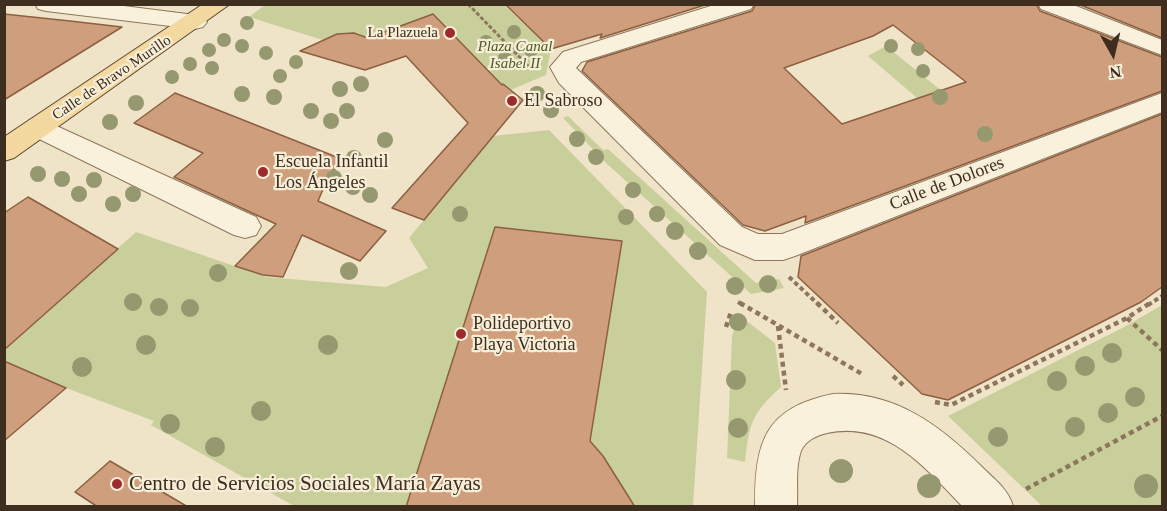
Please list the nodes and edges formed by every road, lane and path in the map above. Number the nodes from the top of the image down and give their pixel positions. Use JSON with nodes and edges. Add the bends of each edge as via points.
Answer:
{"nodes":[{"id":1,"x":46,"y":4,"type":"edge"},
{"id":2,"x":219,"y":4,"type":"edge"},
{"id":3,"x":468,"y":4,"type":"edge"},
{"id":4,"x":743,"y":4,"type":"edge"},
{"id":5,"x":1050,"y":4,"type":"edge"},
{"id":6,"x":195,"y":22,"type":"junction"},
{"id":7,"x":1162,"y":48,"type":"edge"},
{"id":8,"x":550,"y":72,"type":"junction"},
{"id":9,"x":1162,"y":102,"type":"edge"},
{"id":10,"x":39,"y":127,"type":"junction"},
{"id":11,"x":4,"y":151,"type":"edge"},
{"id":12,"x":244,"y":226,"type":"dead end"},
{"id":13,"x":782,"y":271,"type":"dead end"},
{"id":14,"x":1162,"y":296,"type":"edge"},
{"id":15,"x":738,"y":302,"type":"dead end"},
{"id":16,"x":731,"y":312,"type":"dead end"},
{"id":17,"x":1127,"y":318,"type":"junction"},
{"id":18,"x":838,"y":323,"type":"dead end"},
{"id":19,"x":778,"y":325,"type":"junction"},
{"id":20,"x":726,"y":327,"type":"dead end"},
{"id":21,"x":1162,"y":350,"type":"edge"},
{"id":22,"x":845,"y":364,"type":"dead end"},
{"id":23,"x":786,"y":393,"type":"dead end"},
{"id":24,"x":951,"y":405,"type":"dead end"},
{"id":25,"x":1162,"y":416,"type":"edge"},
{"id":26,"x":1008,"y":498,"type":"edge"},
{"id":27,"x":776,"y":507,"type":"edge"}],
"edges":[{"from":1,"to":6,"type":"street"},
{"from":2,"to":6,"type":"main road","name":"Calle de Bravo Murillo"},
{"from":3,"to":8,"type":"path"},
{"from":4,"to":8,"type":"street","via":[[572,57]]},
{"from":5,"to":7,"type":"street"},
{"from":6,"to":10,"type":"main road","name":"Calle de Bravo Murillo"},
{"from":8,"to":9,"type":"street","name":"Calle de Dolores","via":[[568,77],[731,236],[755,247],[783,247]]},
{"from":10,"to":11,"type":"main road","name":"Calle de Bravo Murillo"},
{"from":10,"to":12,"type":"street"},
{"from":13,"to":18,"type":"path"},
{"from":14,"to":17,"type":"path"},
{"from":15,"to":19,"type":"path"},
{"from":16,"to":20,"type":"path"},
{"from":17,"to":21,"type":"path"},
{"from":17,"to":24,"type":"path"},
{"from":19,"to":22,"type":"path"},
{"from":19,"to":23,"type":"path"},
{"from":25,"to":26,"type":"path"},
{"from":26,"to":27,"type":"street","via":[[891,421],[864,412],[837,411],[808,420],[788,434],[777,473]]}]}
